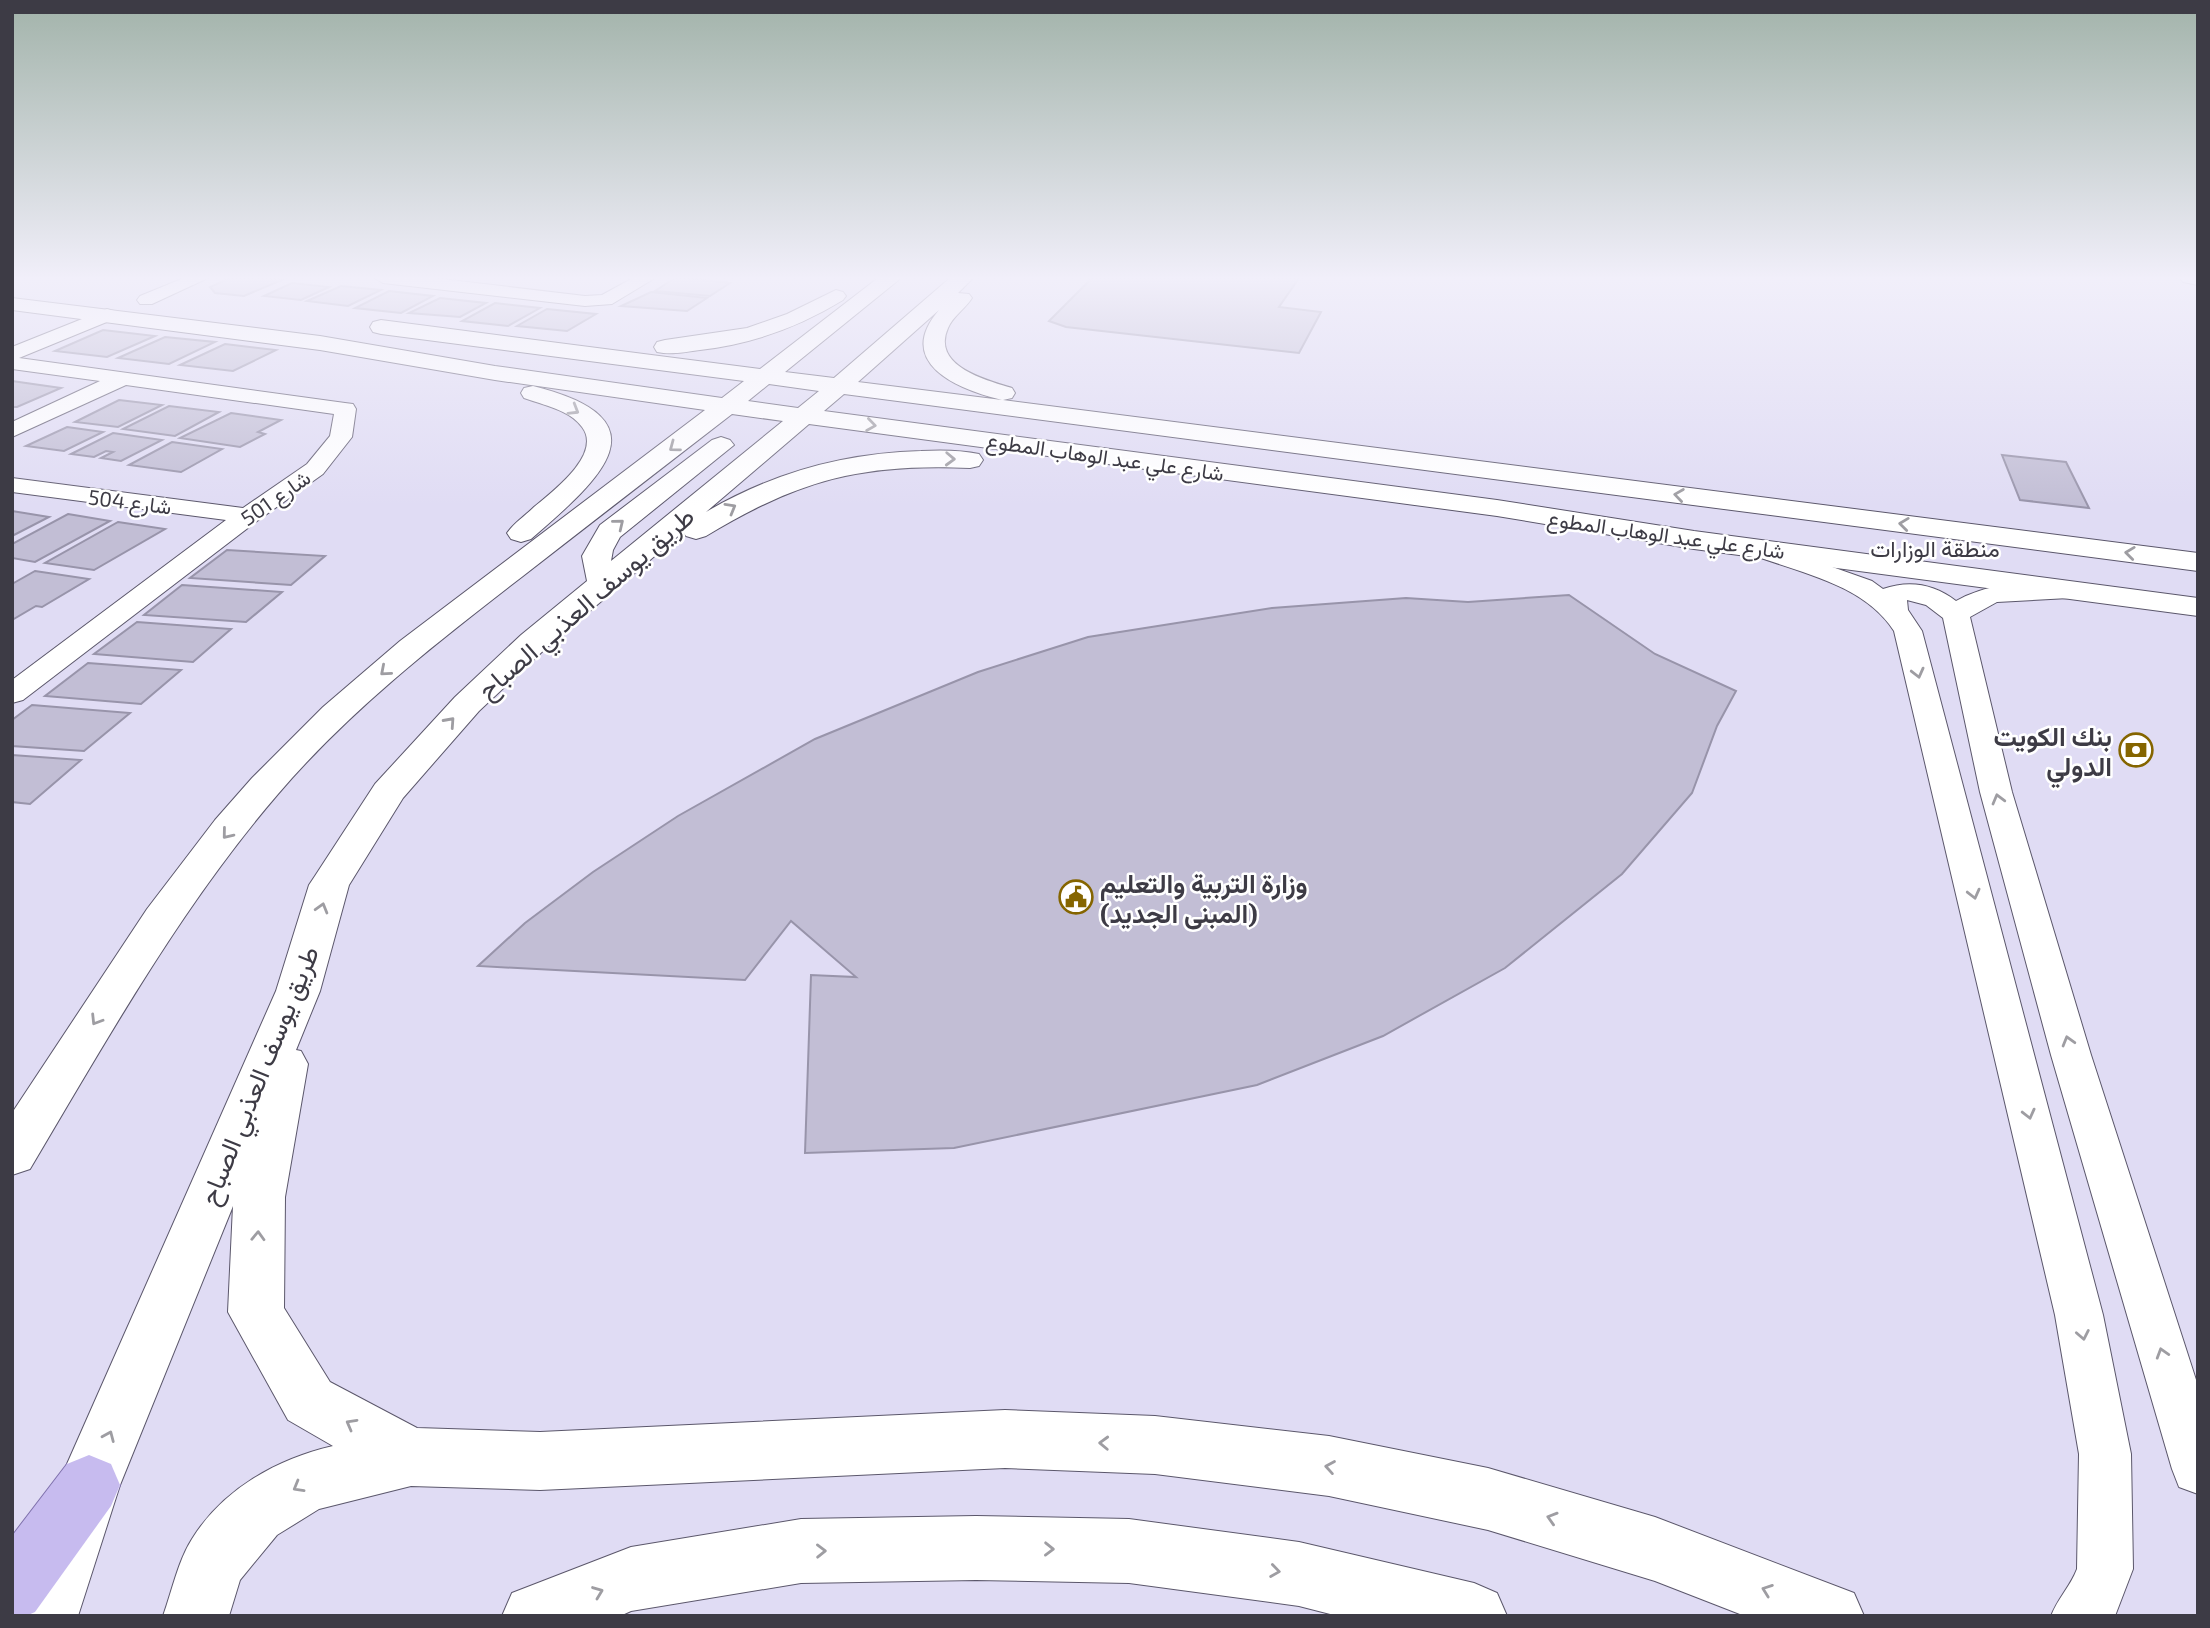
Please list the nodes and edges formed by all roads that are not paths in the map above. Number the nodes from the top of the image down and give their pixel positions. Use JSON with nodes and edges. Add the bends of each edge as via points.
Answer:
{"nodes":[{"id":1,"x":363,"y":354,"type":"edge"},
{"id":2,"x":395,"y":354,"type":"edge"},
{"id":3,"x":548,"y":354,"type":"edge"},
{"id":4,"x":830,"y":354,"type":"edge"},
{"id":5,"x":846,"y":354,"type":"edge"},
{"id":6,"x":936,"y":354,"type":"edge"},
{"id":7,"x":12,"y":363,"type":"edge"},
{"id":8,"x":122,"y":379,"type":"junction"},
{"id":9,"x":783,"y":395,"type":"junction"},
{"id":10,"x":12,"y":430,"type":"edge"},
{"id":11,"x":1482,"y":468,"type":"junction"},
{"id":12,"x":12,"y":485,"type":"edge"},
{"id":13,"x":1497,"y":508,"type":"junction"},
{"id":14,"x":248,"y":516,"type":"junction"},
{"id":15,"x":1757,"y":548,"type":"junction"},
{"id":16,"x":2198,"y":562,"type":"edge"},
{"id":17,"x":603,"y":582,"type":"junction"},
{"id":18,"x":2070,"y":590,"type":"junction"},
{"id":19,"x":2198,"y":607,"type":"edge"},
{"id":20,"x":1894,"y":610,"type":"junction"},
{"id":21,"x":1956,"y":616,"type":"junction"},
{"id":22,"x":437,"y":626,"type":"junction"},
{"id":23,"x":533,"y":642,"type":"junction"},
{"id":24,"x":17,"y":685,"type":"edge"},
{"id":25,"x":298,"y":991,"type":"junction"},
{"id":26,"x":12,"y":1155,"type":"edge"},
{"id":27,"x":411,"y":1457,"type":"junction"},
{"id":28,"x":2198,"y":1469,"type":"edge"},
{"id":29,"x":89,"y":1485,"type":"junction"},
{"id":30,"x":12,"y":1589,"type":"edge"},
{"id":31,"x":2089,"y":1613,"type":"edge"},
{"id":32,"x":45,"y":1616,"type":"edge"},
{"id":33,"x":196,"y":1616,"type":"edge"},
{"id":34,"x":534,"y":1616,"type":"edge"},
{"id":35,"x":1474,"y":1616,"type":"edge"},
{"id":36,"x":1831,"y":1616,"type":"edge"}],
"edges":[{"from":1,"to":22,"type":"street","one_way":true,"via":[[547,396],[577,410],[596,426],[601,445],[596,463],[579,484],[474,579]]},
{"from":2,"to":9,"type":"street","name":"شارع علي عبد الوهاب المطوع","via":[[495,373]]},
{"from":3,"to":9,"type":"street","name":"شارع علي عبد الوهاب المطوع"},
{"from":4,"to":9,"type":"street"},
{"from":5,"to":9,"type":"street","name":"طريق يوسف العذبي الصباح"},
{"from":6,"to":11,"type":"street","via":[[949,369],[977,384],[1016,396]]},
{"from":7,"to":8,"type":"street","name":"شارع 501"},
{"from":8,"to":10,"type":"street"},
{"from":8,"to":14,"type":"street","name":"شارع 501","via":[[345,409],[341,437],[315,469]]},
{"from":9,"to":11,"type":"street","name":"شارع علي عبد الوهاب المطوع","via":[[1070,433],[1220,435]]},
{"from":9,"to":13,"type":"street","name":"شارع علي عبد الوهاب المطوع","one_way":true},
{"from":9,"to":17,"type":"street","name":"طريق يوسف العذبي الصباح"},
{"from":17,"to":9,"type":"street","one_way":true,"via":[[596,566],[598,548],[610,531]]},
{"from":9,"to":22,"type":"street","name":"طريق يوسف العذبي الصباح","one_way":true},
{"from":16,"to":11,"type":"street","name":"شارع علي عبد الوهاب المطوع","one_way":true},
{"from":12,"to":14,"type":"street","name":"شارع 504"},
{"from":13,"to":15,"type":"street","name":"شارع علي عبد الوهاب المطوع"},
{"from":23,"to":13,"type":"street","one_way":true,"via":[[614,592],[723,512],[759,492],[835,468],[920,458],[959,459]]},
{"from":14,"to":24,"type":"street","name":"شارع 501"},
{"from":15,"to":18,"type":"street","name":"شارع علي عبد الوهاب المطوع"},
{"from":15,"to":20,"type":"street","via":[[1863,587]]},
{"from":17,"to":23,"type":"street","name":"طريق يوسف العذبي الصباح"},
{"from":18,"to":19,"type":"street","name":"شارع علي عبد الوهاب المطوع"},
{"from":18,"to":21,"type":"street","via":[[1990,596],[1964,605]]},
{"from":20,"to":21,"type":"street","via":[[1893,595],[1920,593],[1943,601]]},
{"from":20,"to":31,"type":"street","one_way":true,"via":[[1908,631],[2079,1315],[2105,1454],[2108,1530],[2105,1569]]},
{"from":28,"to":21,"type":"street","one_way":true,"via":[[2000,805]]},
{"from":22,"to":26,"type":"street","name":"طريق يوسف العذبي الصباح","one_way":true,"via":[[359,693],[266,786],[176,898]]},
{"from":25,"to":23,"type":"street","name":"طريق يوسف العذبي الصباح","one_way":true,"via":[[329,884],[388,792],[467,704]]},
{"from":27,"to":25,"type":"street","one_way":true,"via":[[309,1401],[256,1312],[259,1196]]},
{"from":29,"to":25,"type":"street","name":"طريق يوسف العذبي الصباح","one_way":true},
{"from":27,"to":33,"type":"street","one_way":true,"via":[[306,1482],[255,1513],[214,1562]]},
{"from":36,"to":27,"type":"street","one_way":true,"via":[[1655,1549],[1488,1499],[1329,1466],[1155,1444],[1005,1439],[540,1461]]},
{"from":29,"to":30,"type":"main road"},
{"from":29,"to":32,"type":"street","name":"طريق يوسف العذبي الصباح"},
{"from":34,"to":35,"type":"street","one_way":true,"via":[[631,1579],[801,1551],[976,1548],[1129,1551],[1286,1573]]}]}
